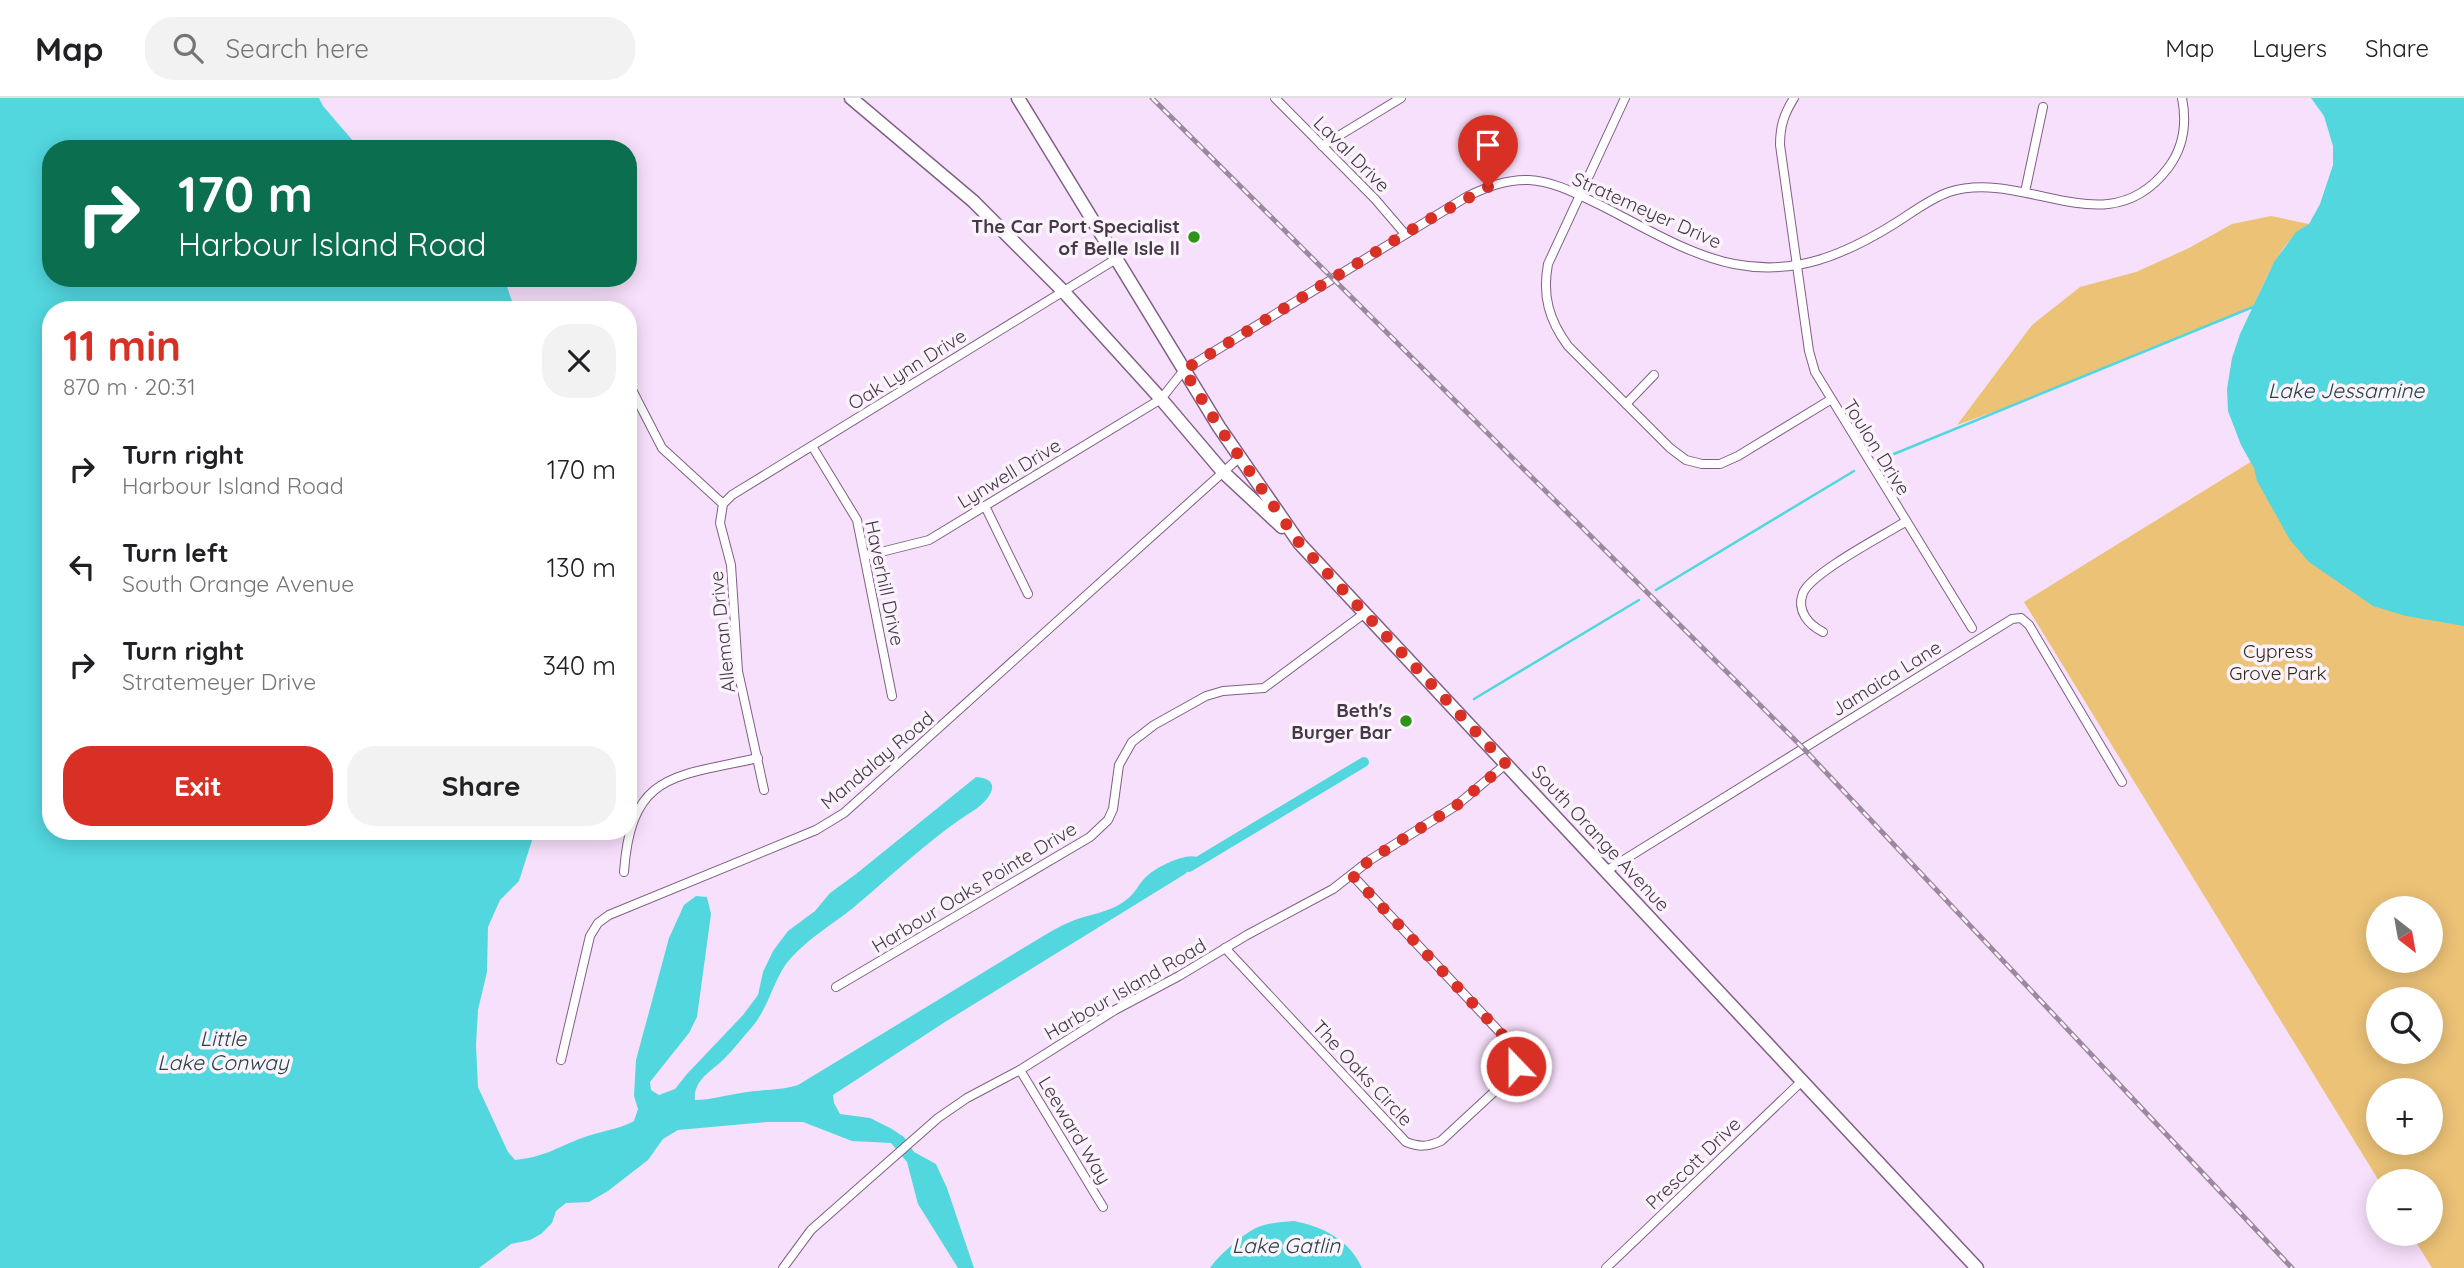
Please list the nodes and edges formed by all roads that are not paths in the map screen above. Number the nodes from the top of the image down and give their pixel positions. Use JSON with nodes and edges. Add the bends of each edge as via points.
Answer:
{"nodes":[{"id":1,"x":851,"y":98,"type":"edge"},
{"id":2,"x":1018,"y":98,"type":"edge"},
{"id":3,"x":1275,"y":98,"type":"edge"},
{"id":4,"x":1401,"y":98,"type":"edge"},
{"id":5,"x":1625,"y":98,"type":"edge"},
{"id":6,"x":1794,"y":98,"type":"edge"},
{"id":7,"x":2182,"y":98,"type":"edge"},
{"id":8,"x":2043,"y":107,"type":"dead end"},
{"id":9,"x":1322,"y":146,"type":"junction"},
{"id":10,"x":2025,"y":192,"type":"junction"},
{"id":11,"x":1580,"y":196,"type":"junction"},
{"id":12,"x":1405,"y":234,"type":"junction"},
{"id":13,"x":1116,"y":259,"type":"junction"},
{"id":14,"x":1797,"y":266,"type":"junction"},
{"id":15,"x":1063,"y":291,"type":"junction"},
{"id":16,"x":1184,"y":370,"type":"junction"},
{"id":17,"x":1654,"y":375,"type":"dead end"},
{"id":18,"x":637,"y":399,"type":"edge"},
{"id":19,"x":1161,"y":399,"type":"junction"},
{"id":20,"x":1830,"y":400,"type":"junction"},
{"id":21,"x":1626,"y":404,"type":"junction"},
{"id":22,"x":812,"y":446,"type":"junction"},
{"id":23,"x":1240,"y":457,"type":"junction"},
{"id":24,"x":1223,"y":472,"type":"junction"},
{"id":25,"x":985,"y":506,"type":"junction"},
{"id":26,"x":722,"y":508,"type":"junction"},
{"id":27,"x":1905,"y":522,"type":"junction"},
{"id":28,"x":1300,"y":544,"type":"junction"},
{"id":29,"x":865,"y":556,"type":"junction"},
{"id":30,"x":1028,"y":594,"type":"dead end"},
{"id":31,"x":1365,"y":613,"type":"junction"},
{"id":32,"x":1972,"y":628,"type":"dead end"},
{"id":33,"x":1823,"y":632,"type":"dead end"},
{"id":34,"x":892,"y":695,"type":"dead end"},
{"id":35,"x":758,"y":758,"type":"junction"},
{"id":36,"x":1506,"y":764,"type":"junction"},
{"id":37,"x":2123,"y":782,"type":"dead end"},
{"id":38,"x":764,"y":790,"type":"dead end"},
{"id":39,"x":637,"y":810,"type":"edge"},
{"id":40,"x":627,"y":840,"type":"edge"},
{"id":41,"x":1606,"y":871,"type":"junction"},
{"id":42,"x":624,"y":872,"type":"dead end"},
{"id":43,"x":1352,"y":875,"type":"junction"},
{"id":44,"x":1225,"y":948,"type":"junction"},
{"id":45,"x":836,"y":987,"type":"dead end"},
{"id":46,"x":561,"y":1060,"type":"dead end"},
{"id":47,"x":1020,"y":1070,"type":"junction"},
{"id":48,"x":1802,"y":1081,"type":"junction"},
{"id":49,"x":1103,"y":1207,"type":"dead end"},
{"id":50,"x":783,"y":1268,"type":"edge"},
{"id":51,"x":1606,"y":1268,"type":"edge"},
{"id":52,"x":1977,"y":1268,"type":"edge"}],
"edges":[{"from":1,"to":15,"type":"main road","via":[[973,202]]},
{"from":2,"to":13,"type":"main road","name":"South Orange Avenue"},
{"from":3,"to":9,"type":"street","name":"Laval Drive"},
{"from":4,"to":9,"type":"street"},
{"from":5,"to":11,"type":"street"},
{"from":6,"to":14,"type":"street","name":"Toulon Drive","via":[[1780,127],[1780,145]]},
{"from":7,"to":10,"type":"street","name":"Stratemeyer Drive","via":[[2184,129],[2179,147],[2146,191],[2112,205],[2094,206]]},
{"from":8,"to":10,"type":"street"},
{"from":9,"to":12,"type":"street","name":"Laval Drive"},
{"from":10,"to":14,"type":"street","name":"Stratemeyer Drive","via":[[1967,188],[1949,192],[1846,252]]},
{"from":11,"to":12,"type":"street","name":"Stratemeyer Drive","via":[[1545,182],[1507,181],[1468,196]]},
{"from":11,"to":14,"type":"street","name":"Stratemeyer Drive","via":[[1709,257],[1735,265]]},
{"from":11,"to":21,"type":"street","via":[[1548,264],[1546,301],[1558,332]]},
{"from":12,"to":16,"type":"street","name":"Stratemeyer Drive"},
{"from":13,"to":15,"type":"street","name":"Oak Lynn Drive"},
{"from":13,"to":16,"type":"main road","name":"South Orange Avenue"},
{"from":14,"to":20,"type":"street","name":"Toulon Drive","via":[[1809,351]]},
{"from":15,"to":19,"type":"main road"},
{"from":15,"to":22,"type":"street","name":"Oak Lynn Drive"},
{"from":16,"to":19,"type":"street","name":"Stratemeyer Drive"},
{"from":16,"to":23,"type":"main road","name":"South Orange Avenue"},
{"from":17,"to":21,"type":"street"},
{"from":18,"to":26,"type":"street","via":[[662,448]]},
{"from":19,"to":24,"type":"main road"},
{"from":19,"to":25,"type":"street","name":"Lynwell Drive"},
{"from":20,"to":21,"type":"street","via":[[1720,464],[1686,460]]},
{"from":20,"to":27,"type":"street","name":"Toulon Drive"},
{"from":22,"to":26,"type":"street","name":"Oak Lynn Drive","via":[[732,495]]},
{"from":22,"to":29,"type":"street","name":"Haverhill Drive","via":[[857,520]]},
{"from":23,"to":24,"type":"street","name":"Mandalay Road"},
{"from":23,"to":28,"type":"main road","name":"South Orange Avenue"},
{"from":24,"to":28,"type":"main road"},
{"from":24,"to":46,"type":"street","name":"Mandalay Road","via":[[845,813],[816,830],[598,923],[590,936]]},
{"from":25,"to":29,"type":"street","name":"Lynwell Drive","via":[[929,540]]},
{"from":25,"to":30,"type":"street"},
{"from":26,"to":35,"type":"street","name":"Alleman Drive","via":[[738,671]]},
{"from":27,"to":32,"type":"street","name":"Toulon Drive"},
{"from":27,"to":33,"type":"street","via":[[1815,577],[1802,593],[1807,621]]},
{"from":28,"to":31,"type":"main road","name":"South Orange Avenue"},
{"from":29,"to":34,"type":"street","name":"Haverhill Drive"},
{"from":31,"to":36,"type":"main road","name":"South Orange Avenue"},
{"from":31,"to":45,"type":"street","name":"Harbour Oaks Pointe Drive","via":[[1264,688],[1206,696],[1154,725],[1125,751],[1114,809],[1090,837]]},
{"from":35,"to":38,"type":"street","name":"Alleman Drive"},
{"from":35,"to":39,"type":"street","via":[[666,782]]},
{"from":36,"to":41,"type":"main road","name":"South Orange Avenue"},
{"from":36,"to":43,"type":"street","name":"Harbour Island Road","via":[[1457,805]]},
{"from":37,"to":41,"type":"street","name":"Jamaica Lane","via":[[2029,625],[2021,618],[2012,619]]},
{"from":40,"to":42,"type":"street"},
{"from":41,"to":48,"type":"main road","name":"South Orange Avenue"},
{"from":43,"to":44,"type":"street","name":"Harbour Island Road"},
{"from":43,"to":44,"type":"street","name":"The Oaks Circle","via":[[1516,1054],[1516,1066],[1508,1079],[1441,1141],[1429,1147],[1406,1142]]},
{"from":44,"to":47,"type":"street","name":"Harbour Island Road"},
{"from":47,"to":49,"type":"street","name":"Leeward Way"},
{"from":47,"to":50,"type":"street","name":"Harbour Island Road","via":[[967,1098],[909,1142],[811,1230]]},
{"from":48,"to":51,"type":"street","name":"Prescott Drive"},
{"from":48,"to":52,"type":"main road","name":"South Orange Avenue"}]}
